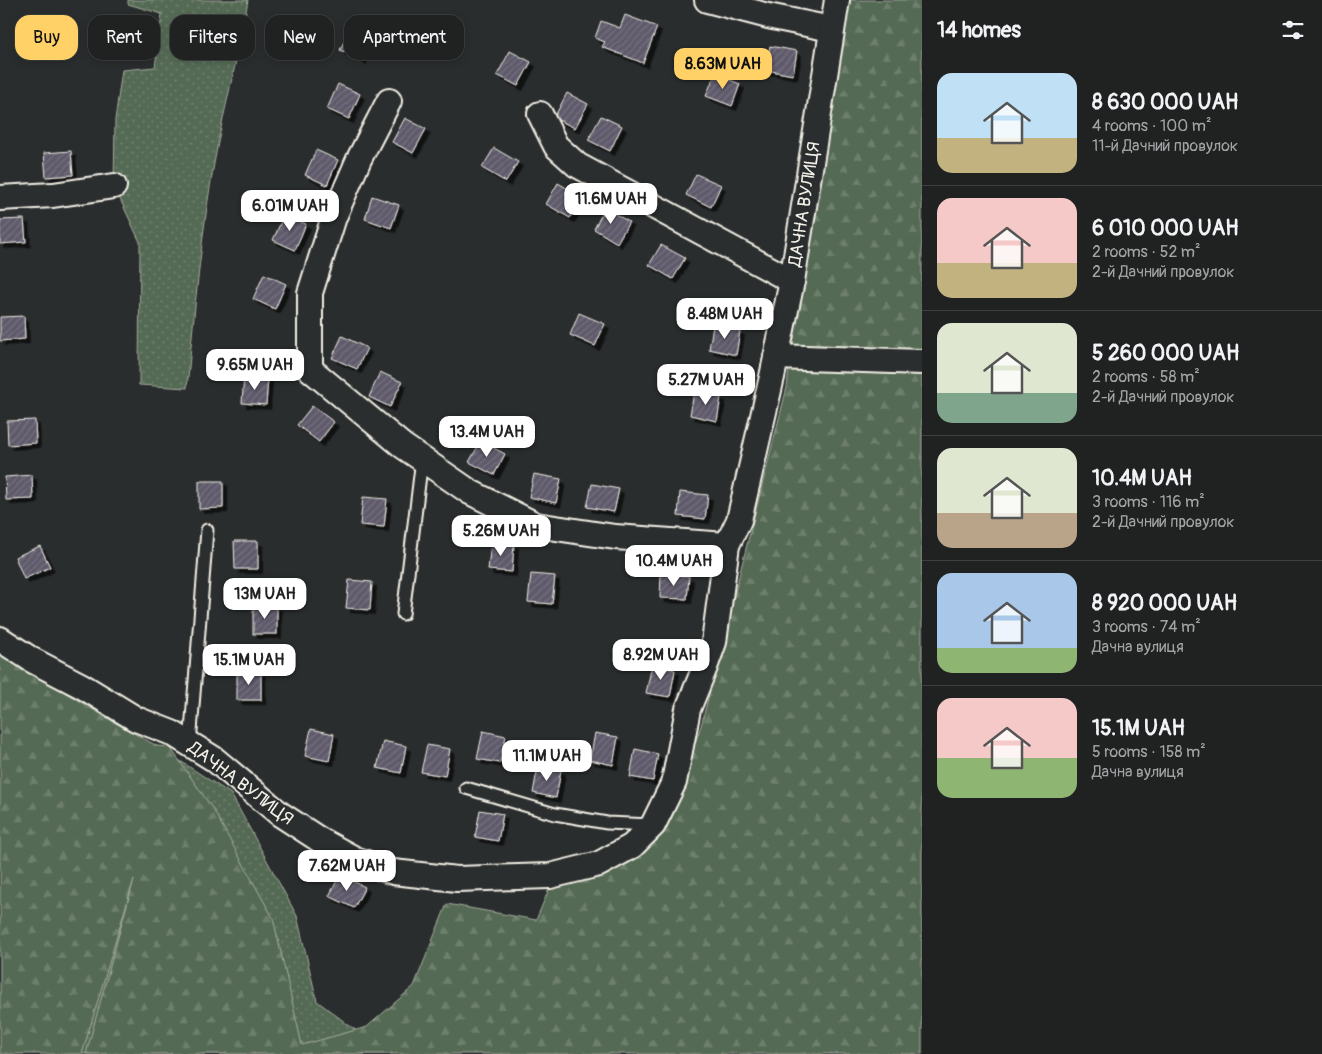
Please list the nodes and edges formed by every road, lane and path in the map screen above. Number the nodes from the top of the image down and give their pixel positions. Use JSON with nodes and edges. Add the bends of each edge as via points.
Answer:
{"nodes":[{"id":1,"x":706,"y":0,"type":"edge"},
{"id":2,"x":837,"y":0,"type":"edge"},
{"id":3,"x":831,"y":29,"type":"junction"},
{"id":4,"x":389,"y":101,"type":"dead end"},
{"id":5,"x":540,"y":114,"type":"dead end"},
{"id":6,"x":114,"y":186,"type":"dead end"},
{"id":7,"x":0,"y":198,"type":"edge"},
{"id":8,"x":792,"y":281,"type":"junction"},
{"id":9,"x":776,"y":357,"type":"junction"},
{"id":10,"x":922,"y":362,"type":"edge"},
{"id":11,"x":422,"y":459,"type":"junction"},
{"id":12,"x":207,"y":530,"type":"dead end"},
{"id":13,"x":727,"y":544,"type":"junction"},
{"id":14,"x":403,"y":614,"type":"dead end"},
{"id":15,"x":0,"y":639,"type":"edge"},
{"id":16,"x":190,"y":744,"type":"junction"},
{"id":17,"x":466,"y":788,"type":"dead end"},
{"id":18,"x":653,"y":825,"type":"junction"}],
"edges":[{"from":1,"to":3,"type":"street"},
{"from":2,"to":3,"type":"street","name":"ДАЧНА ВУЛИЦЯ"},
{"from":3,"to":8,"type":"street","name":"ДАЧНА ВУЛИЦЯ"},
{"from":4,"to":11,"type":"street","via":[[358,159],[334,217],[310,293],[310,369]]},
{"from":5,"to":8,"type":"street","via":[[556,146],[577,165]]},
{"from":6,"to":7,"type":"street","via":[[53,195]]},
{"from":8,"to":9,"type":"street","name":"ДАЧНА ВУЛИЦЯ"},
{"from":9,"to":10,"type":"street"},
{"from":9,"to":13,"type":"street","name":"ДАЧНА ВУЛИЦЯ","via":[[739,520]]},
{"from":11,"to":13,"type":"street","via":[[470,492],[536,525],[615,537]]},
{"from":11,"to":14,"type":"lane"},
{"from":12,"to":16,"type":"lane"},
{"from":13,"to":18,"type":"street","name":"ДАЧНА ВУЛИЦЯ","via":[[714,642],[688,710],[674,782]]},
{"from":15,"to":16,"type":"street","name":"ДАЧНА ВУЛИЦЯ","via":[[136,719]]},
{"from":16,"to":18,"type":"street","name":"ДАЧНА ВУЛИЦЯ","via":[[214,759],[280,814],[320,840],[393,872],[457,879],[550,876],[600,864],[632,846]]},
{"from":17,"to":18,"type":"lane","via":[[555,814],[607,823]]}]}
